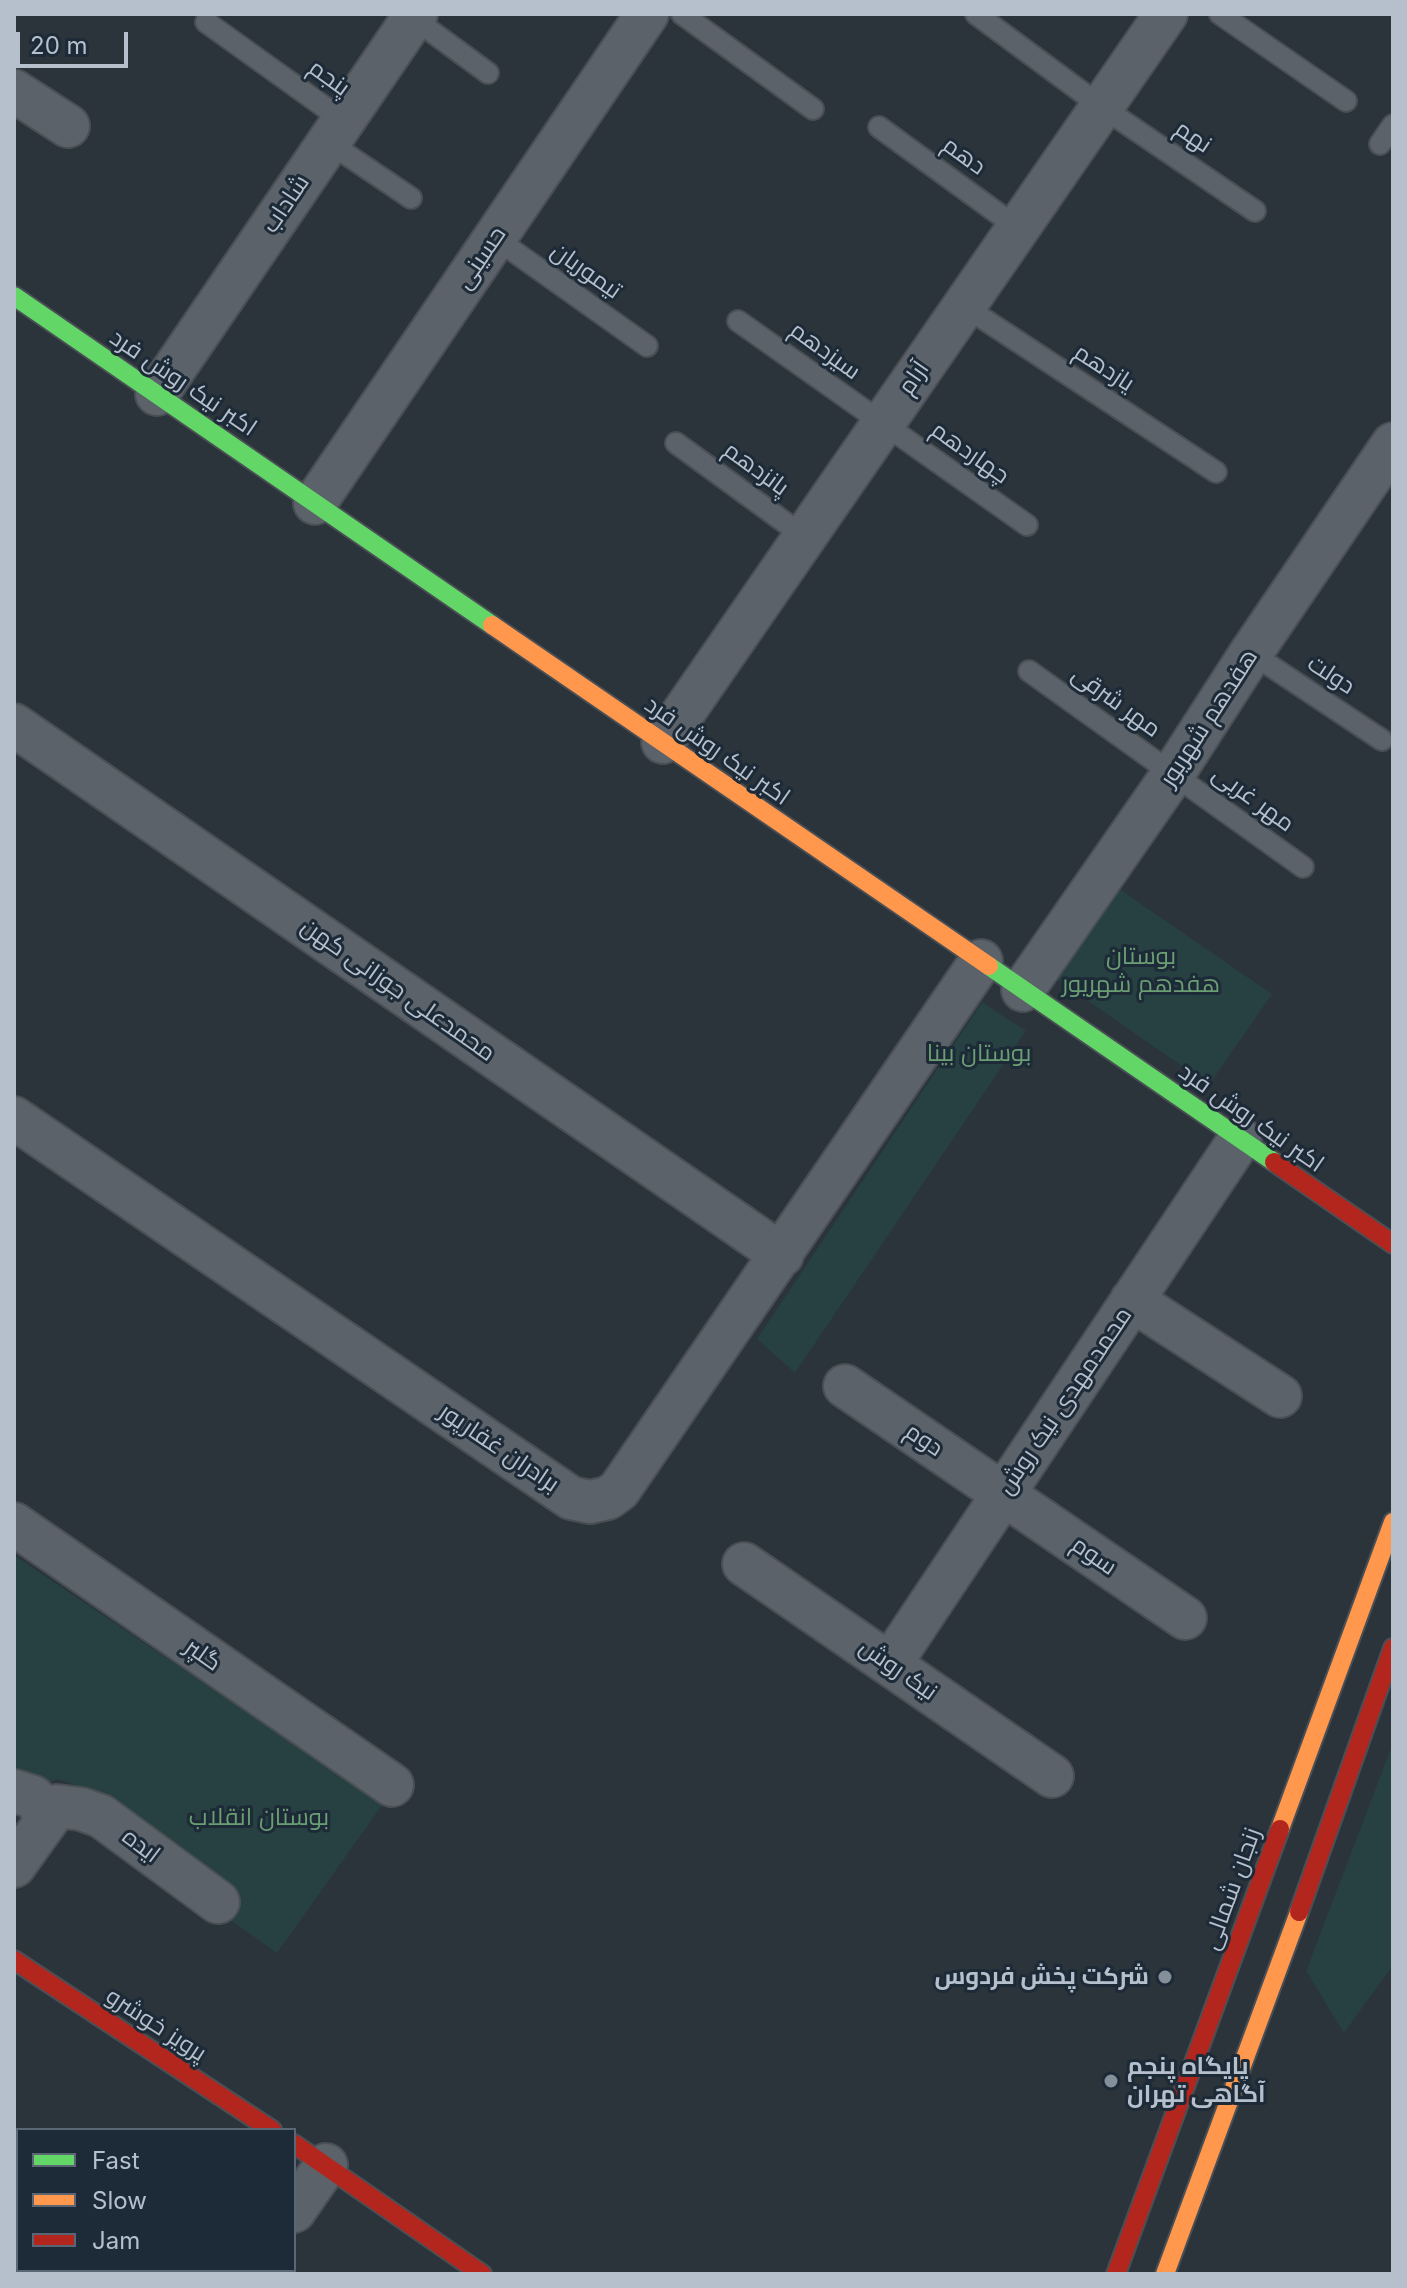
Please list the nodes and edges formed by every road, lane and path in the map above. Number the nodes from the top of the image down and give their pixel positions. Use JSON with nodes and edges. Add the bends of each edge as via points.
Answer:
{"nodes":[{"id":1,"x":647,"y":14,"type":"edge"},
{"id":2,"x":682,"y":14,"type":"edge"},
{"id":3,"x":976,"y":14,"type":"edge"},
{"id":4,"x":1166,"y":14,"type":"edge"},
{"id":5,"x":1220,"y":14,"type":"edge"},
{"id":6,"x":415,"y":16,"type":"edge"},
{"id":7,"x":206,"y":22,"type":"dead end"},
{"id":8,"x":488,"y":73,"type":"dead end"},
{"id":9,"x":14,"y":91,"type":"edge"},
{"id":10,"x":1346,"y":101,"type":"dead end"},
{"id":11,"x":1102,"y":107,"type":"junction"},
{"id":12,"x":813,"y":109,"type":"dead end"},
{"id":13,"x":1393,"y":125,"type":"edge"},
{"id":14,"x":68,"y":126,"type":"dead end"},
{"id":15,"x":879,"y":127,"type":"dead end"},
{"id":16,"x":336,"y":131,"type":"junction"},
{"id":17,"x":1380,"y":144,"type":"dead end"},
{"id":18,"x":411,"y":198,"type":"dead end"},
{"id":19,"x":1255,"y":211,"type":"dead end"},
{"id":20,"x":1018,"y":228,"type":"junction"},
{"id":21,"x":495,"y":238,"type":"junction"},
{"id":22,"x":14,"y":296,"type":"edge"},
{"id":23,"x":964,"y":306,"type":"junction"},
{"id":24,"x":738,"y":321,"type":"dead end"},
{"id":25,"x":647,"y":346,"type":"dead end"},
{"id":26,"x":157,"y":394,"type":"junction"},
{"id":27,"x":882,"y":424,"type":"junction"},
{"id":28,"x":676,"y":443,"type":"dead end"},
{"id":29,"x":1393,"y":444,"type":"edge"},
{"id":30,"x":1216,"y":472,"type":"dead end"},
{"id":31,"x":315,"y":503,"type":"junction"},
{"id":32,"x":1027,"y":525,"type":"dead end"},
{"id":33,"x":805,"y":537,"type":"junction"},
{"id":34,"x":1251,"y":653,"type":"junction"},
{"id":35,"x":1029,"y":671,"type":"dead end"},
{"id":36,"x":14,"y":725,"type":"edge"},
{"id":37,"x":1382,"y":740,"type":"dead end"},
{"id":38,"x":663,"y":742,"type":"junction"},
{"id":39,"x":1173,"y":774,"type":"junction"},
{"id":40,"x":1303,"y":867,"type":"dead end"},
{"id":41,"x":981,"y":961,"type":"junction"},
{"id":42,"x":1023,"y":990,"type":"junction"},
{"id":43,"x":14,"y":1118,"type":"edge"},
{"id":44,"x":1240,"y":1139,"type":"junction"},
{"id":45,"x":1393,"y":1244,"type":"edge"},
{"id":46,"x":782,"y":1255,"type":"junction"},
{"id":47,"x":1132,"y":1300,"type":"junction"},
{"id":48,"x":845,"y":1386,"type":"dead end"},
{"id":49,"x":1280,"y":1396,"type":"dead end"},
{"id":50,"x":1003,"y":1493,"type":"junction"},
{"id":51,"x":1393,"y":1522,"type":"edge"},
{"id":52,"x":14,"y":1524,"type":"edge"},
{"id":53,"x":744,"y":1564,"type":"dead end"},
{"id":54,"x":1185,"y":1618,"type":"dead end"},
{"id":55,"x":1393,"y":1648,"type":"edge"},
{"id":56,"x":890,"y":1664,"type":"junction"},
{"id":57,"x":1052,"y":1776,"type":"dead end"},
{"id":58,"x":392,"y":1785,"type":"dead end"},
{"id":59,"x":14,"y":1791,"type":"edge"},
{"id":60,"x":51,"y":1814,"type":"junction"},
{"id":61,"x":14,"y":1866,"type":"edge"},
{"id":62,"x":218,"y":1902,"type":"dead end"},
{"id":63,"x":14,"y":1960,"type":"edge"},
{"id":64,"x":269,"y":2128,"type":"edge"},
{"id":65,"x":310,"y":2155,"type":"edge"},
{"id":66,"x":296,"y":2204,"type":"edge"},
{"id":67,"x":482,"y":2274,"type":"edge"},
{"id":68,"x":1116,"y":2274,"type":"edge"},
{"id":69,"x":1165,"y":2274,"type":"edge"}],
"edges":[{"from":1,"to":21,"type":"street","name":"حسینی"},
{"from":2,"to":12,"type":"lane"},
{"from":3,"to":11,"type":"lane","name":"نهم"},
{"from":4,"to":11,"type":"street","name":"آرام"},
{"from":5,"to":10,"type":"lane"},
{"from":6,"to":8,"type":"lane"},
{"from":6,"to":16,"type":"street","name":"شاداب"},
{"from":7,"to":16,"type":"lane","name":"پنجم"},
{"from":9,"to":14,"type":"street"},
{"from":11,"to":19,"type":"lane","name":"نهم"},
{"from":11,"to":20,"type":"street","name":"آرام"},
{"from":13,"to":17,"type":"lane"},
{"from":15,"to":20,"type":"lane","name":"دهم"},
{"from":16,"to":18,"type":"lane","name":"پنجم"},
{"from":16,"to":26,"type":"street","name":"شاداب"},
{"from":20,"to":23,"type":"street","name":"آرام"},
{"from":21,"to":25,"type":"lane","name":"تیموریان"},
{"from":21,"to":31,"type":"street","name":"حسینی"},
{"from":22,"to":26,"type":"street","name":"اکبر نیک روش فرد"},
{"from":23,"to":27,"type":"street","name":"آرام"},
{"from":23,"to":30,"type":"lane","name":"یازدهم"},
{"from":24,"to":27,"type":"lane","name":"سیزدهم"},
{"from":26,"to":31,"type":"street","name":"اکبر نیک روش فرد"},
{"from":27,"to":32,"type":"lane","name":"چهاردهم"},
{"from":27,"to":33,"type":"street","name":"آرام"},
{"from":28,"to":33,"type":"lane","name":"پانزدهم"},
{"from":29,"to":34,"type":"street","name":"هفدهم شهریور"},
{"from":31,"to":38,"type":"street","name":"اکبر نیک روش فرد"},
{"from":33,"to":38,"type":"street","name":"آرام"},
{"from":34,"to":37,"type":"lane","name":"دولت"},
{"from":34,"to":39,"type":"street","name":"هفدهم شهریور"},
{"from":35,"to":39,"type":"lane","name":"مهر شرقی"},
{"from":36,"to":46,"type":"street","name":"محمدعلی جوزانی کهن"},
{"from":38,"to":41,"type":"street","name":"اکبر نیک روش فرد"},
{"from":39,"to":40,"type":"lane","name":"مهر غربی"},
{"from":39,"to":42,"type":"street","name":"هفدهم شهریور"},
{"from":41,"to":42,"type":"street","name":"اکبر نیک روش فرد"},
{"from":41,"to":46,"type":"street","name":"برادران غفارپور"},
{"from":42,"to":44,"type":"street","name":"اکبر نیک روش فرد"},
{"from":43,"to":46,"type":"street","name":"برادران غفارپور","via":[[571,1498],[590,1502],[619,1490]]},
{"from":44,"to":45,"type":"street","name":"اکبر نیک روش فرد"},
{"from":44,"to":47,"type":"street","name":"محمدمهدی نیک روش"},
{"from":47,"to":49,"type":"street"},
{"from":47,"to":50,"type":"street","name":"محمدمهدی نیک روش"},
{"from":48,"to":50,"type":"street","name":"دوم"},
{"from":50,"to":54,"type":"street","name":"سوم"},
{"from":50,"to":56,"type":"street","name":"محمدمهدی نیک روش"},
{"from":51,"to":68,"type":"street","name":"زنجان شمالی"},
{"from":52,"to":58,"type":"street","name":"گلپر"},
{"from":53,"to":56,"type":"street","name":"نیک روش"},
{"from":55,"to":69,"type":"street"},
{"from":56,"to":57,"type":"street","name":"نیک روش"},
{"from":59,"to":60,"type":"street","via":[[33,1797]]},
{"from":60,"to":61,"type":"street"},
{"from":60,"to":62,"type":"street","name":"ایده","via":[[81,1809],[101,1816]]},
{"from":63,"to":64,"type":"street","name":"پرویز خوشرو"},
{"from":65,"to":66,"type":"street"},
{"from":65,"to":67,"type":"street"}]}
